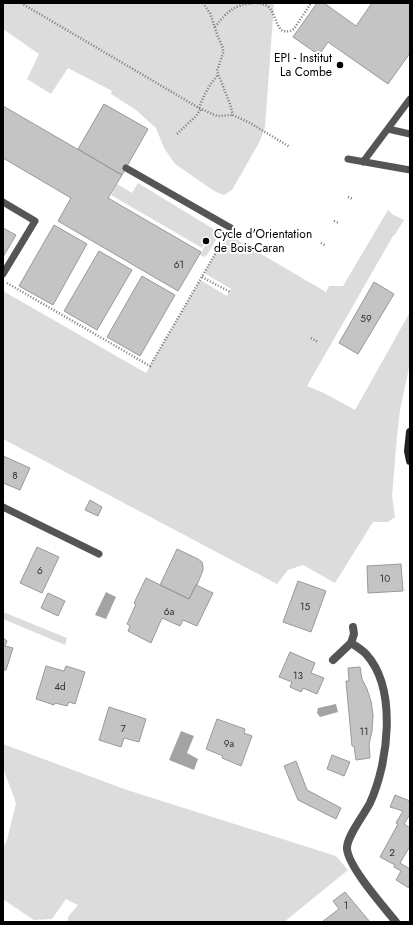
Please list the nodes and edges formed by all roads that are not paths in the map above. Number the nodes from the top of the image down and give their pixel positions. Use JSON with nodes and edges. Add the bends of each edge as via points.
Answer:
{"nodes":[{"id":1,"x":410,"y":98,"type":"edge"},
{"id":2,"x":388,"y":129,"type":"junction"},
{"id":3,"x":410,"y":134,"type":"edge"},
{"id":4,"x":348,"y":159,"type":"dead end"},
{"id":5,"x":363,"y":162,"type":"junction"},
{"id":6,"x":126,"y":168,"type":"dead end"},
{"id":7,"x":410,"y":170,"type":"edge"},
{"id":8,"x":3,"y":202,"type":"edge"},
{"id":9,"x":231,"y":228,"type":"road end"},
{"id":10,"x":3,"y":274,"type":"edge"},
{"id":11,"x":410,"y":432,"type":"edge"},
{"id":12,"x":410,"y":461,"type":"edge"},
{"id":13,"x":3,"y":507,"type":"edge"},
{"id":14,"x":98,"y":554,"type":"dead end"},
{"id":15,"x":353,"y":627,"type":"dead end"},
{"id":16,"x":351,"y":643,"type":"junction"},
{"id":17,"x":333,"y":660,"type":"dead end"},
{"id":18,"x":396,"y":922,"type":"edge"}],
"edges":[{"from":1,"to":2,"type":"lane"},
{"from":2,"to":3,"type":"lane"},
{"from":2,"to":5,"type":"lane"},
{"from":4,"to":5,"type":"lane"},
{"from":5,"to":7,"type":"lane"},
{"from":6,"to":9,"type":"lane"},
{"from":8,"to":10,"type":"lane","via":[[35,221]]},
{"from":11,"to":12,"type":"main road"},
{"from":13,"to":14,"type":"lane"},
{"from":15,"to":16,"type":"street"},
{"from":16,"to":17,"type":"street"},
{"from":16,"to":18,"type":"street","via":[[374,665],[384,691],[387,720],[384,757],[377,782],[370,803],[347,848],[357,872]]}]}
